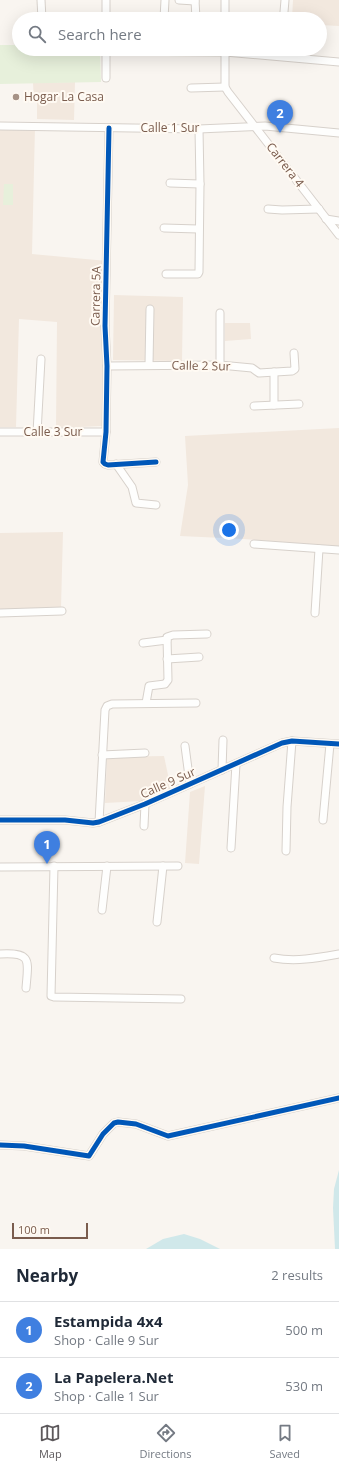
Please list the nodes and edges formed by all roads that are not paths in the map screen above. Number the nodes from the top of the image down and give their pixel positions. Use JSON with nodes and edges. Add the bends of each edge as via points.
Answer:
{"nodes":[{"id":1,"x":41,"y":0,"type":"edge"},
{"id":2,"x":106,"y":0,"type":"edge"},
{"id":3,"x":165,"y":0,"type":"edge"},
{"id":4,"x":180,"y":0,"type":"edge"},
{"id":5,"x":195,"y":0,"type":"edge"},
{"id":6,"x":225,"y":0,"type":"edge"},
{"id":7,"x":285,"y":0,"type":"edge"},
{"id":8,"x":42,"y":12,"type":"edge"},
{"id":9,"x":106,"y":12,"type":"edge"},
{"id":10,"x":164,"y":12,"type":"edge"},
{"id":11,"x":196,"y":12,"type":"edge"},
{"id":12,"x":225,"y":12,"type":"edge"},
{"id":13,"x":284,"y":12,"type":"dead end"},
{"id":14,"x":106,"y":56,"type":"edge"},
{"id":15,"x":225,"y":56,"type":"edge"},
{"id":16,"x":276,"y":56,"type":"edge"},
{"id":17,"x":293,"y":58,"type":"joint"},
{"id":18,"x":339,"y":62,"type":"edge"},
{"id":19,"x":106,"y":78,"type":"dead end"},
{"id":20,"x":225,"y":87,"type":"junction"},
{"id":21,"x":191,"y":88,"type":"dead end"},
{"id":22,"x":0,"y":126,"type":"edge"},
{"id":23,"x":256,"y":127,"type":"junction"},
{"id":24,"x":109,"y":128,"type":"junction"},
{"id":25,"x":199,"y":129,"type":"junction"},
{"id":26,"x":339,"y":133,"type":"edge"},
{"id":27,"x":170,"y":183,"type":"dead end"},
{"id":28,"x":200,"y":184,"type":"junction"},
{"id":29,"x":268,"y":209,"type":"dead end"},
{"id":30,"x":319,"y":209,"type":"junction"},
{"id":31,"x":326,"y":218,"type":"junction"},
{"id":32,"x":339,"y":221,"type":"edge"},
{"id":33,"x":164,"y":228,"type":"dead end"},
{"id":34,"x":198,"y":229,"type":"junction"},
{"id":35,"x":339,"y":236,"type":"edge"},
{"id":36,"x":166,"y":274,"type":"dead end"},
{"id":37,"x":150,"y":310,"type":"dead end"},
{"id":38,"x":220,"y":313,"type":"dead end"},
{"id":39,"x":294,"y":353,"type":"dead end"},
{"id":40,"x":41,"y":359,"type":"dead end"},
{"id":41,"x":149,"y":365,"type":"junction"},
{"id":42,"x":220,"y":365,"type":"junction"},
{"id":43,"x":107,"y":366,"type":"junction"},
{"id":44,"x":274,"y":372,"type":"junction"},
{"id":45,"x":299,"y":404,"type":"dead end"},
{"id":46,"x":274,"y":405,"type":"junction"},
{"id":47,"x":254,"y":406,"type":"dead end"},
{"id":48,"x":0,"y":432,"type":"edge"},
{"id":49,"x":106,"y":432,"type":"junction"},
{"id":50,"x":37,"y":433,"type":"junction"},
{"id":51,"x":156,"y":462,"type":"dead end"},
{"id":52,"x":116,"y":464,"type":"junction"},
{"id":53,"x":156,"y":505,"type":"dead end"},
{"id":54,"x":254,"y":544,"type":"dead end"},
{"id":55,"x":319,"y":549,"type":"junction"},
{"id":56,"x":339,"y":550,"type":"edge"},
{"id":57,"x":62,"y":611,"type":"dead end"},
{"id":58,"x":0,"y":613,"type":"edge"},
{"id":59,"x":315,"y":613,"type":"dead end"},
{"id":60,"x":207,"y":634,"type":"dead end"},
{"id":61,"x":167,"y":640,"type":"junction"},
{"id":62,"x":143,"y":643,"type":"dead end"},
{"id":63,"x":200,"y":657,"type":"dead end"},
{"id":64,"x":167,"y":660,"type":"junction"},
{"id":65,"x":146,"y":703,"type":"junction"},
{"id":66,"x":196,"y":703,"type":"dead end"},
{"id":67,"x":223,"y":740,"type":"dead end"},
{"id":68,"x":292,"y":741,"type":"junction"},
{"id":69,"x":330,"y":744,"type":"junction"},
{"id":70,"x":339,"y":744,"type":"edge"},
{"id":71,"x":185,"y":746,"type":"dead end"},
{"id":72,"x":144,"y":753,"type":"dead end"},
{"id":73,"x":102,"y":755,"type":"junction"},
{"id":74,"x":236,"y":764,"type":"junction"},
{"id":75,"x":222,"y":770,"type":"junction"},
{"id":76,"x":190,"y":784,"type":"junction"},
{"id":77,"x":145,"y":804,"type":"junction"},
{"id":78,"x":0,"y":820,"type":"edge"},
{"id":79,"x":323,"y":820,"type":"dead end"},
{"id":80,"x":99,"y":822,"type":"junction"},
{"id":81,"x":144,"y":826,"type":"dead end"},
{"id":82,"x":231,"y":848,"type":"dead end"},
{"id":83,"x":286,"y":851,"type":"dead end"},
{"id":84,"x":54,"y":866,"type":"junction"},
{"id":85,"x":107,"y":866,"type":"junction"},
{"id":86,"x":163,"y":866,"type":"junction"},
{"id":87,"x":178,"y":866,"type":"dead end"},
{"id":88,"x":0,"y":867,"type":"edge"},
{"id":89,"x":102,"y":910,"type":"dead end"},
{"id":90,"x":157,"y":922,"type":"dead end"},
{"id":91,"x":0,"y":954,"type":"edge"},
{"id":92,"x":339,"y":954,"type":"edge"},
{"id":93,"x":274,"y":958,"type":"dead end"},
{"id":94,"x":26,"y":988,"type":"dead end"},
{"id":95,"x":181,"y":999,"type":"dead end"},
{"id":96,"x":339,"y":1098,"type":"edge"},
{"id":97,"x":0,"y":1145,"type":"edge"}],
"edges":[{"from":1,"to":8,"type":"street"},
{"from":2,"to":9,"type":"street"},
{"from":3,"to":10,"type":"street"},
{"from":4,"to":5,"type":"street"},
{"from":5,"to":11,"type":"street"},
{"from":6,"to":12,"type":"street"},
{"from":7,"to":13,"type":"street"},
{"from":14,"to":19,"type":"street"},
{"from":15,"to":20,"type":"street"},
{"from":16,"to":17,"type":"street"},
{"from":17,"to":18,"type":"street"},
{"from":20,"to":21,"type":"street"},
{"from":20,"to":23,"type":"street","name":"Carrera 4"},
{"from":22,"to":24,"type":"street","name":"Calle 1 Sur"},
{"from":23,"to":25,"type":"street","name":"Calle 1 Sur"},
{"from":23,"to":26,"type":"street","name":"Calle 1 Sur"},
{"from":23,"to":30,"type":"street","name":"Carrera 4"},
{"from":24,"to":25,"type":"street","name":"Calle 1 Sur"},
{"from":24,"to":43,"type":"street","name":"Carrera 5A","via":[[104,276]]},
{"from":25,"to":28,"type":"street"},
{"from":27,"to":28,"type":"street"},
{"from":28,"to":34,"type":"street"},
{"from":29,"to":30,"type":"street"},
{"from":30,"to":31,"type":"street","name":"Carrera 4"},
{"from":31,"to":32,"type":"street"},
{"from":31,"to":35,"type":"street","name":"Carrera 4"},
{"from":33,"to":34,"type":"street"},
{"from":34,"to":36,"type":"street","via":[[198,274]]},
{"from":37,"to":41,"type":"street"},
{"from":38,"to":42,"type":"street"},
{"from":39,"to":44,"type":"street","name":"Calle 2 Sur","via":[[294,371]]},
{"from":40,"to":50,"type":"street"},
{"from":41,"to":42,"type":"street","name":"Calle 2 Sur"},
{"from":41,"to":43,"type":"street","name":"Calle 2 Sur"},
{"from":42,"to":44,"type":"street","name":"Calle 2 Sur","via":[[252,368],[259,373]]},
{"from":43,"to":49,"type":"street","name":"Carrera 5A"},
{"from":44,"to":46,"type":"street"},
{"from":45,"to":46,"type":"street"},
{"from":46,"to":47,"type":"street"},
{"from":48,"to":50,"type":"street","name":"Calle 3 Sur"},
{"from":49,"to":50,"type":"street","name":"Calle 3 Sur"},
{"from":49,"to":52,"type":"street","name":"Carrera 5A","via":[[103,462]]},
{"from":51,"to":52,"type":"street"},
{"from":52,"to":53,"type":"street","via":[[132,487],[136,503]]},
{"from":54,"to":55,"type":"street"},
{"from":55,"to":56,"type":"street"},
{"from":55,"to":59,"type":"street"},
{"from":57,"to":58,"type":"street"},
{"from":60,"to":61,"type":"street","via":[[173,635],[167,637]]},
{"from":61,"to":62,"type":"street"},
{"from":61,"to":64,"type":"street"},
{"from":63,"to":64,"type":"street"},
{"from":64,"to":65,"type":"street","via":[[167,682],[149,686]]},
{"from":65,"to":66,"type":"street"},
{"from":65,"to":73,"type":"street","via":[[107,706]]},
{"from":67,"to":75,"type":"street"},
{"from":68,"to":69,"type":"street","name":"Calle 9 Sur"},
{"from":68,"to":74,"type":"street","name":"Calle 9 Sur"},
{"from":68,"to":83,"type":"street"},
{"from":69,"to":70,"type":"street","name":"Calle 9 Sur"},
{"from":69,"to":79,"type":"street"},
{"from":71,"to":76,"type":"street"},
{"from":72,"to":73,"type":"street"},
{"from":73,"to":80,"type":"street"},
{"from":74,"to":75,"type":"street","name":"Calle 9 Sur"},
{"from":74,"to":82,"type":"street"},
{"from":75,"to":76,"type":"street","name":"Calle 9 Sur"},
{"from":76,"to":77,"type":"street","name":"Calle 9 Sur"},
{"from":77,"to":80,"type":"street","name":"Calle 9 Sur"},
{"from":77,"to":81,"type":"street"},
{"from":78,"to":80,"type":"street","name":"Calle 9 Sur"},
{"from":84,"to":85,"type":"street"},
{"from":84,"to":88,"type":"street"},
{"from":84,"to":95,"type":"street","via":[[51,996]]},
{"from":85,"to":86,"type":"street"},
{"from":85,"to":89,"type":"street"},
{"from":86,"to":87,"type":"street"},
{"from":86,"to":90,"type":"street"},
{"from":91,"to":94,"type":"street","via":[[26,958]]},
{"from":92,"to":93,"type":"street","via":[[289,961]]},
{"from":96,"to":97,"type":"street","via":[[168,1136],[136,1124],[118,1122],[104,1134],[89,1156]]}]}
